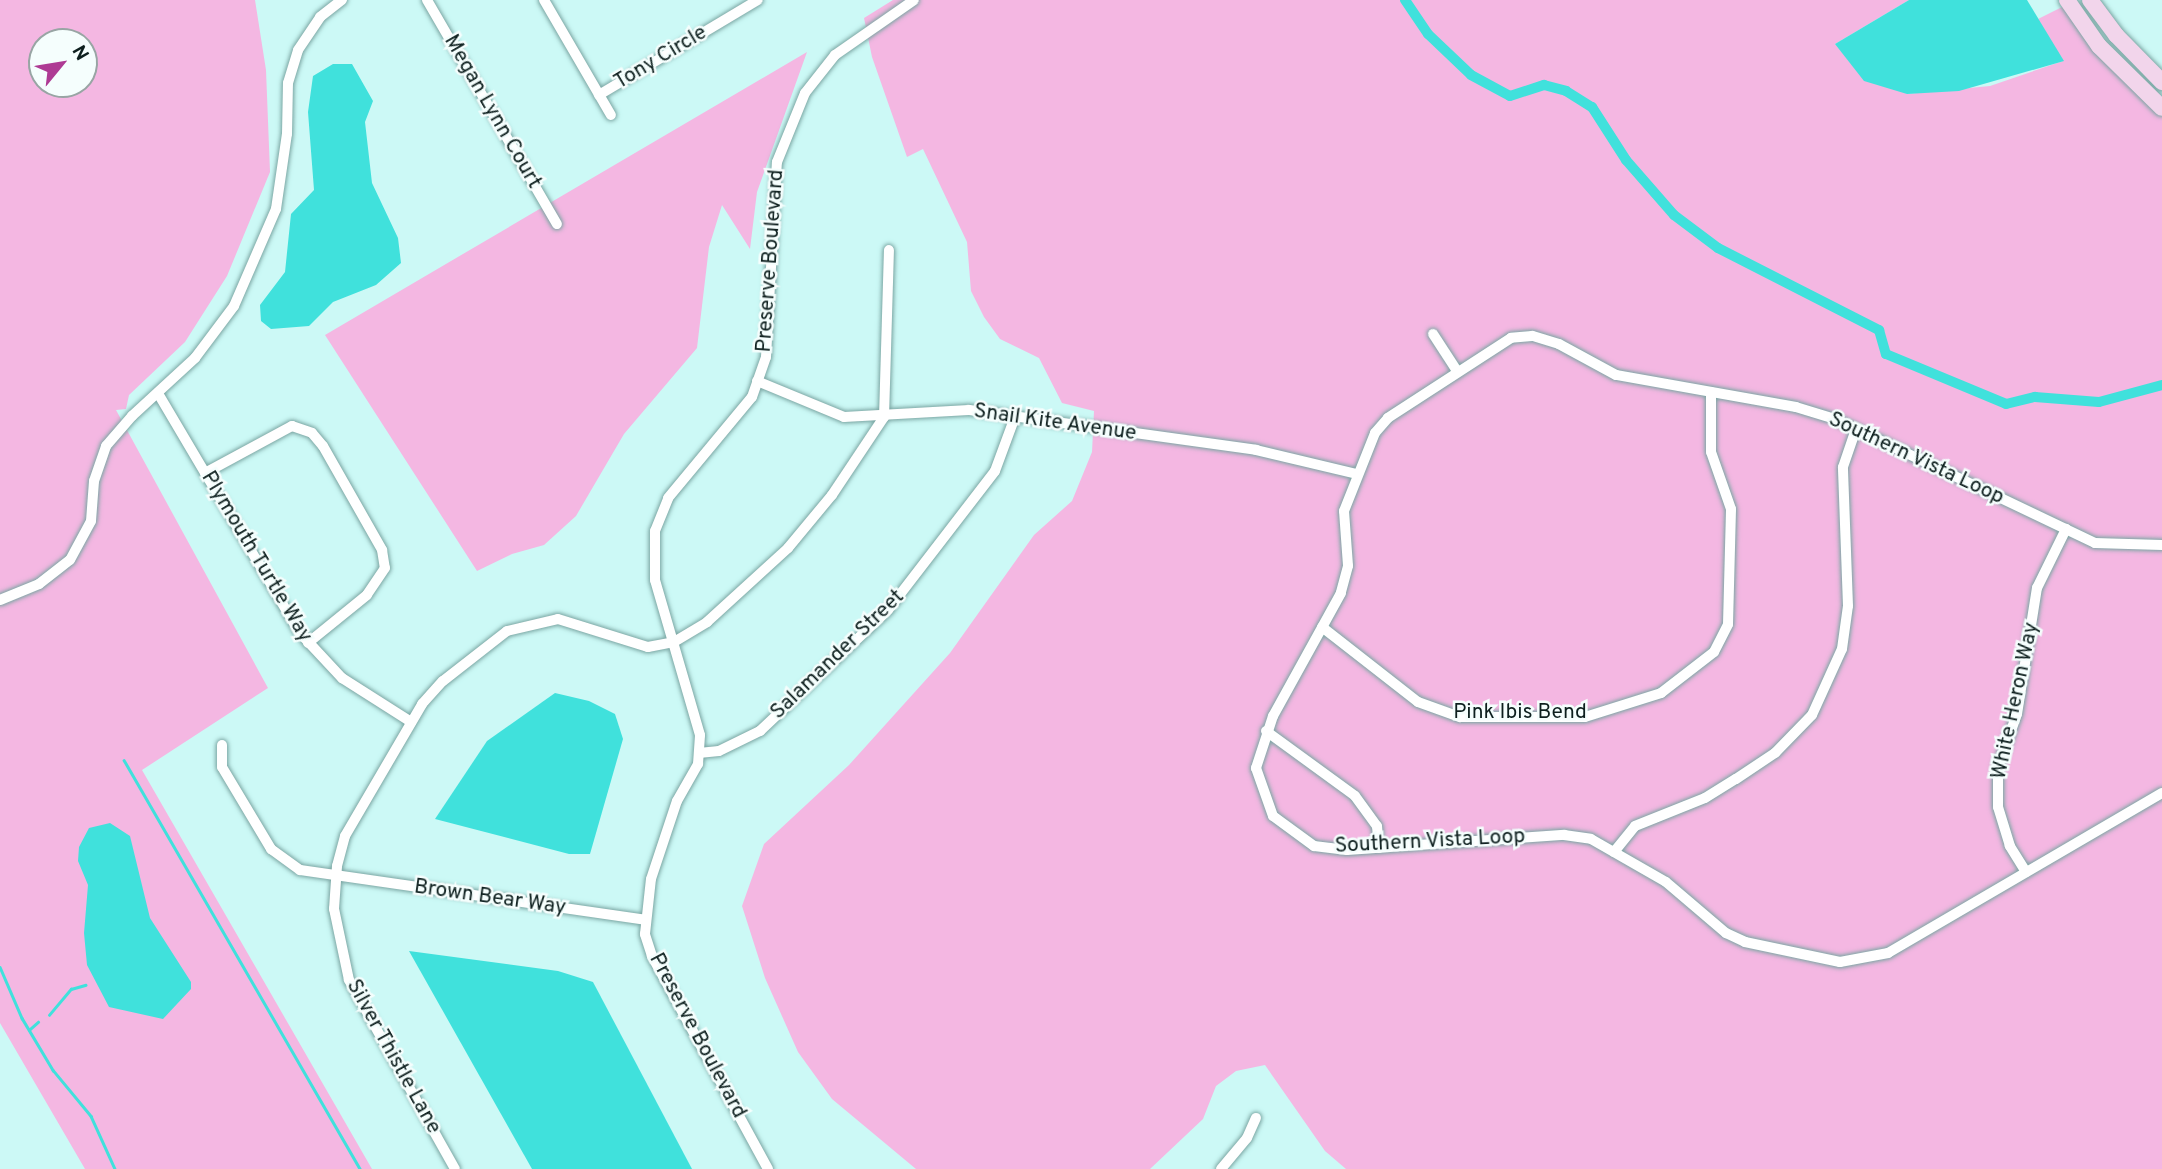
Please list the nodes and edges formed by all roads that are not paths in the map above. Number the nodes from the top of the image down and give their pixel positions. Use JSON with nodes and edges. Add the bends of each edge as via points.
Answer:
{"nodes":[{"id":1,"x":342,"y":0,"type":"edge"},
{"id":2,"x":427,"y":0,"type":"edge"},
{"id":3,"x":544,"y":0,"type":"edge"},
{"id":4,"x":758,"y":0,"type":"edge"},
{"id":5,"x":914,"y":0,"type":"edge"},
{"id":6,"x":2067,"y":0,"type":"edge"},
{"id":7,"x":2090,"y":0,"type":"edge"},
{"id":8,"x":2162,"y":82,"type":"edge"},
{"id":9,"x":599,"y":95,"type":"junction"},
{"id":10,"x":2162,"y":108,"type":"edge"},
{"id":11,"x":611,"y":115,"type":"dead end"},
{"id":12,"x":557,"y":224,"type":"dead end"},
{"id":13,"x":889,"y":250,"type":"dead end"},
{"id":14,"x":1433,"y":334,"type":"dead end"},
{"id":15,"x":1457,"y":371,"type":"junction"},
{"id":16,"x":757,"y":381,"type":"junction"},
{"id":17,"x":1710,"y":392,"type":"junction"},
{"id":18,"x":159,"y":395,"type":"junction"},
{"id":19,"x":884,"y":417,"type":"junction"},
{"id":20,"x":1015,"y":417,"type":"junction"},
{"id":21,"x":1856,"y":429,"type":"junction"},
{"id":22,"x":205,"y":473,"type":"junction"},
{"id":23,"x":1357,"y":474,"type":"junction"},
{"id":24,"x":2066,"y":529,"type":"junction"},
{"id":25,"x":2162,"y":545,"type":"edge"},
{"id":26,"x":0,"y":600,"type":"edge"},
{"id":27,"x":1322,"y":627,"type":"junction"},
{"id":28,"x":674,"y":642,"type":"junction"},
{"id":29,"x":308,"y":643,"type":"junction"},
{"id":30,"x":411,"y":722,"type":"junction"},
{"id":31,"x":1266,"y":732,"type":"junction"},
{"id":32,"x":222,"y":745,"type":"dead end"},
{"id":33,"x":699,"y":753,"type":"junction"},
{"id":34,"x":2162,"y":793,"type":"edge"},
{"id":35,"x":1379,"y":848,"type":"junction"},
{"id":36,"x":1615,"y":852,"type":"junction"},
{"id":37,"x":2026,"y":872,"type":"junction"},
{"id":38,"x":336,"y":877,"type":"junction"},
{"id":39,"x":645,"y":920,"type":"junction"},
{"id":40,"x":1256,"y":1118,"type":"dead end"},
{"id":41,"x":455,"y":1169,"type":"edge"},
{"id":42,"x":768,"y":1169,"type":"edge"},
{"id":43,"x":1221,"y":1169,"type":"edge"}],
"edges":[{"from":1,"to":18,"type":"street","via":[[320,17],[298,50],[288,83],[287,134],[276,209],[252,271],[215,333]]},
{"from":2,"to":12,"type":"street","name":"Megan Lynn Court"},
{"from":3,"to":9,"type":"street"},
{"from":4,"to":9,"type":"street","name":"Tony Circle"},
{"from":5,"to":16,"type":"street","name":"Preserve Boulevard","via":[[835,55],[805,93],[788,129],[777,162],[770,322],[766,357]]},
{"from":6,"to":10,"type":"street","via":[[2099,46]]},
{"from":7,"to":8,"type":"street","via":[[2116,35]]},
{"from":9,"to":11,"type":"street"},
{"from":13,"to":19,"type":"street"},
{"from":14,"to":15,"type":"street"},
{"from":15,"to":17,"type":"street","name":"Southern Vista Loop","via":[[1511,338],[1532,336],[1559,344],[1616,375]]},
{"from":15,"to":23,"type":"street","name":"Southern Vista Loop","via":[[1388,418],[1370,442]]},
{"from":16,"to":19,"type":"street","name":"Snail Kite Avenue","via":[[844,417]]},
{"from":16,"to":28,"type":"street","name":"Preserve Boulevard","via":[[736,417],[659,514],[652,558]]},
{"from":17,"to":21,"type":"street","name":"Southern Vista Loop","via":[[1796,407]]},
{"from":17,"to":27,"type":"street","name":"Pink Ibis Bend","via":[[1710,452],[1731,509],[1728,624],[1714,652],[1661,693],[1585,717],[1460,717],[1418,702]]},
{"from":18,"to":22,"type":"street","name":"Plymouth Turtle Way"},
{"from":18,"to":26,"type":"street","via":[[132,416],[106,446],[94,481],[91,521],[71,560],[39,584]]},
{"from":19,"to":20,"type":"street","name":"Snail Kite Avenue","via":[[969,410]]},
{"from":19,"to":28,"type":"street","via":[[832,495],[788,548],[707,622]]},
{"from":20,"to":23,"type":"street","name":"Snail Kite Avenue","via":[[1256,450]]},
{"from":20,"to":33,"type":"street","name":"Salamander Street","via":[[995,471],[888,610],[760,731],[719,751]]},
{"from":21,"to":24,"type":"street","name":"Southern Vista Loop"},
{"from":21,"to":36,"type":"street","via":[[1843,467],[1848,606],[1842,649],[1812,715],[1775,753],[1705,798],[1635,826]]},
{"from":22,"to":29,"type":"street","name":"Plymouth Turtle Way"},
{"from":22,"to":29,"type":"street","via":[[292,426],[312,433],[323,446],[382,550],[386,568],[367,595]]},
{"from":23,"to":27,"type":"street","name":"Southern Vista Loop","via":[[1344,511],[1348,566]]},
{"from":24,"to":25,"type":"street","name":"Southern Vista Loop","via":[[2095,543]]},
{"from":24,"to":37,"type":"street","name":"White Heron Way","via":[[2037,588],[2017,714],[1998,767],[1998,807],[2010,846]]},
{"from":27,"to":31,"type":"street","name":"Southern Vista Loop"},
{"from":28,"to":30,"type":"street","name":"Silver Thistle Lane","via":[[648,647],[558,619],[523,625],[507,631],[443,681]]},
{"from":28,"to":33,"type":"street","name":"Preserve Boulevard","via":[[696,716]]},
{"from":29,"to":30,"type":"street","name":"Plymouth Turtle Way","via":[[342,678]]},
{"from":30,"to":38,"type":"street","name":"Silver Thistle Lane","via":[[345,836]]},
{"from":31,"to":35,"type":"street","via":[[1355,796],[1377,827]]},
{"from":31,"to":35,"type":"street","name":"Southern Vista Loop","via":[[1256,768],[1273,816],[1314,846]]},
{"from":32,"to":38,"type":"street","name":"Brown Bear Way","via":[[222,766],[271,849],[300,870]]},
{"from":33,"to":39,"type":"street","name":"Preserve Boulevard","via":[[650,879]]},
{"from":34,"to":37,"type":"street","name":"Southern Vista Loop"},
{"from":35,"to":36,"type":"street","name":"Southern Vista Loop","via":[[1564,835],[1591,839]]},
{"from":36,"to":37,"type":"street","name":"Southern Vista Loop","via":[[1666,883],[1726,933],[1745,943],[1840,962],[1888,953]]},
{"from":38,"to":39,"type":"street","name":"Brown Bear Way"},
{"from":38,"to":41,"type":"street","name":"Silver Thistle Lane","via":[[334,909],[349,980]]},
{"from":39,"to":42,"type":"street","name":"Preserve Boulevard","via":[[652,956]]},
{"from":40,"to":43,"type":"street","via":[[1247,1138]]}]}
